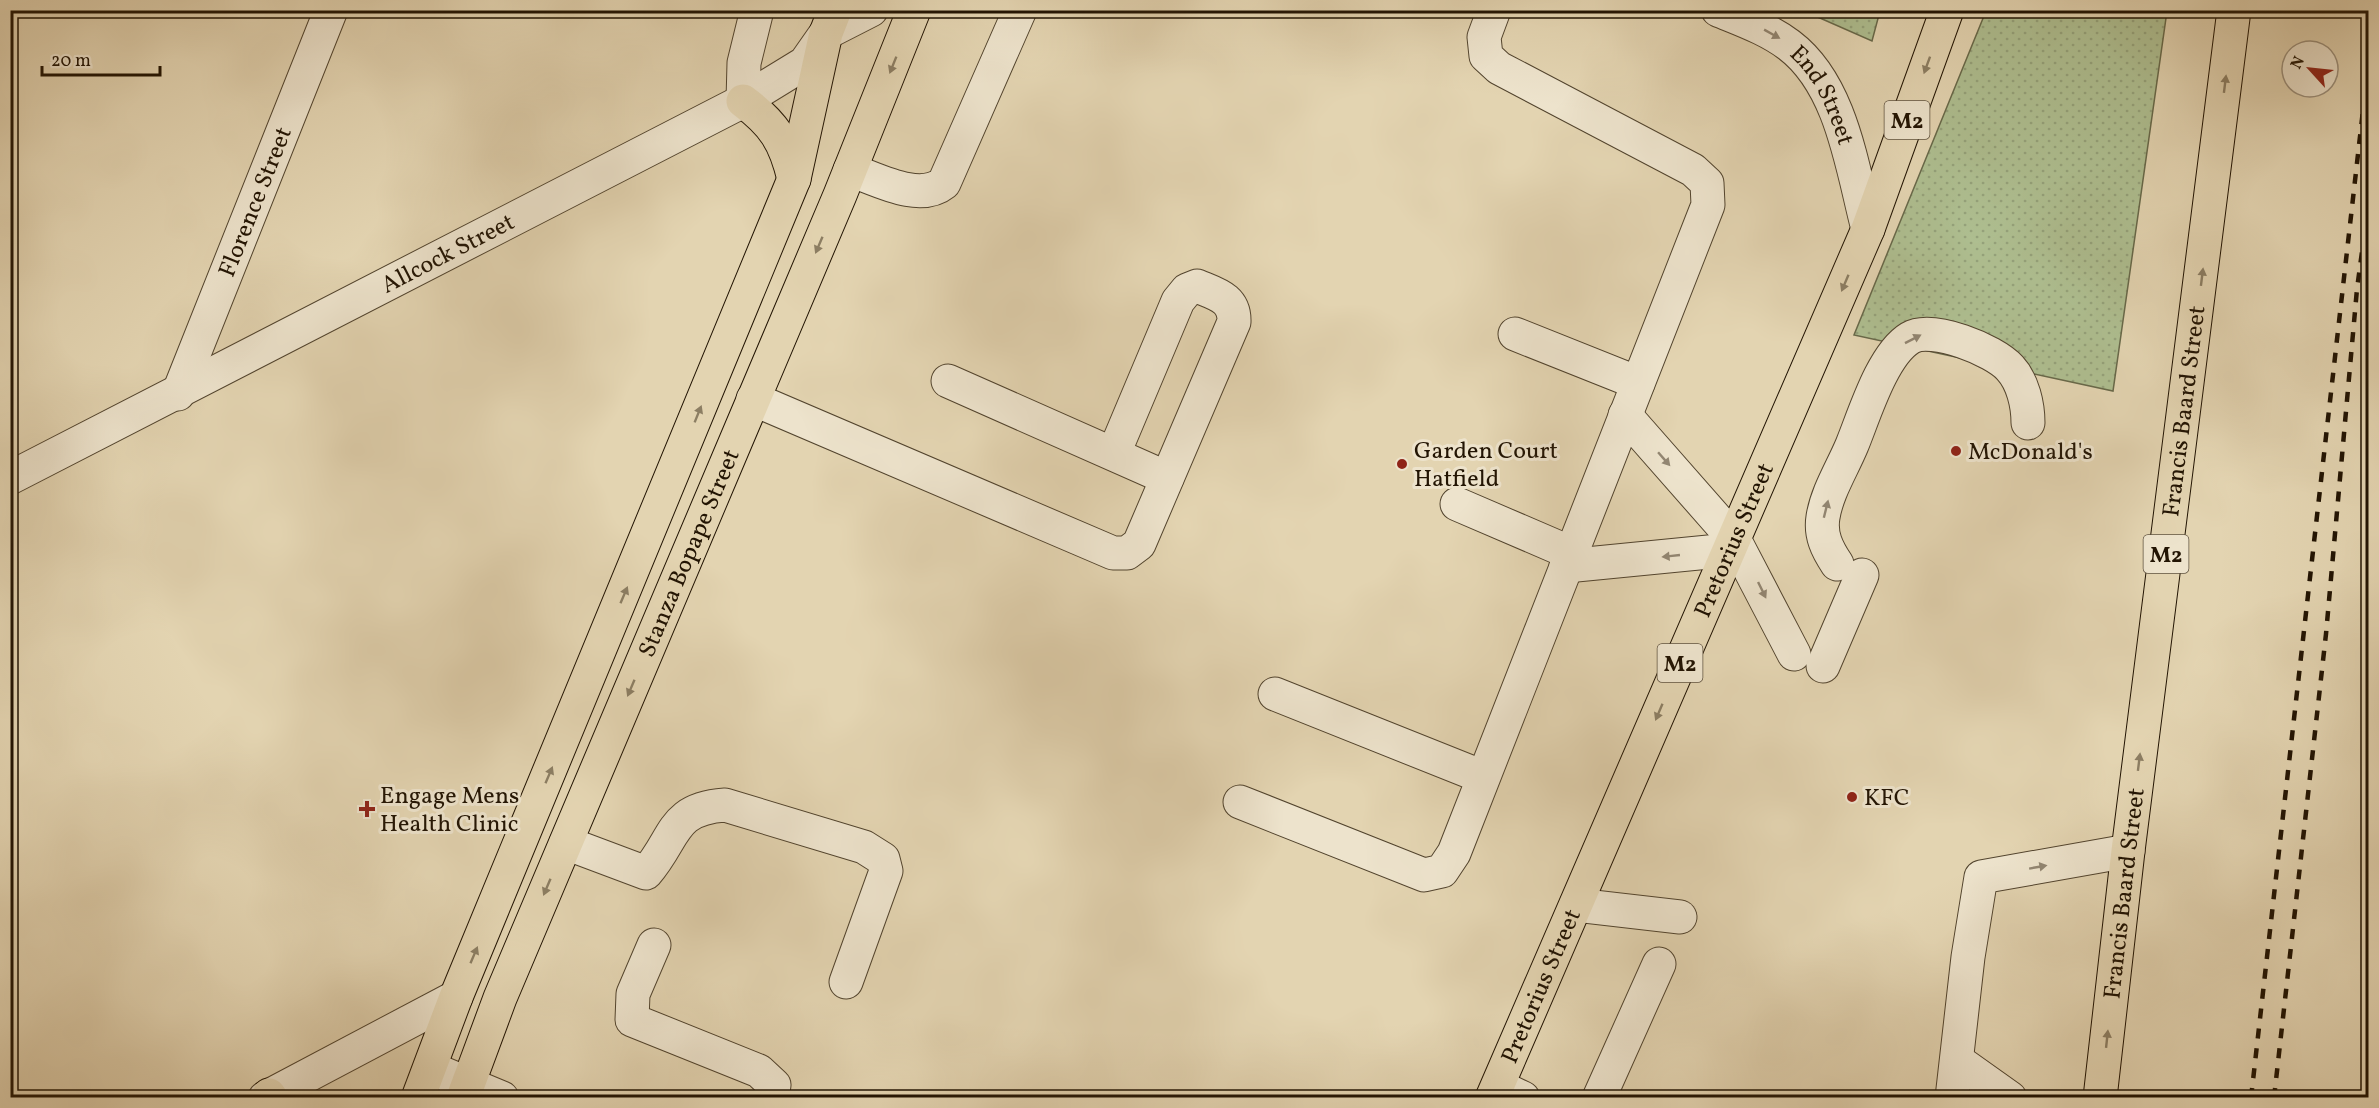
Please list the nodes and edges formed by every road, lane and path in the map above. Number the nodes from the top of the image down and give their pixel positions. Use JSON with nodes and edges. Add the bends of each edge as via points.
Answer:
{"nodes":[{"id":1,"x":331,"y":10,"type":"edge"},
{"id":2,"x":757,"y":10,"type":"edge"},
{"id":3,"x":871,"y":10,"type":"edge"},
{"id":4,"x":914,"y":10,"type":"edge"},
{"id":5,"x":1020,"y":10,"type":"edge"},
{"id":6,"x":1494,"y":10,"type":"edge"},
{"id":7,"x":1718,"y":10,"type":"edge"},
{"id":8,"x":1947,"y":10,"type":"edge"},
{"id":9,"x":2234,"y":10,"type":"edge"},
{"id":10,"x":830,"y":22,"type":"edge"},
{"id":11,"x":743,"y":100,"type":"junction"},
{"id":12,"x":850,"y":170,"type":"junction"},
{"id":13,"x":794,"y":179,"type":"junction"},
{"id":14,"x":1868,"y":229,"type":"junction"},
{"id":15,"x":1515,"y":334,"type":"dead end"},
{"id":16,"x":948,"y":381,"type":"dead end"},
{"id":17,"x":1638,"y":383,"type":"junction"},
{"id":18,"x":178,"y":394,"type":"junction"},
{"id":19,"x":753,"y":399,"type":"junction"},
{"id":20,"x":1625,"y":415,"type":"junction"},
{"id":21,"x":2028,"y":423,"type":"dead end"},
{"id":22,"x":1114,"y":453,"type":"junction"},
{"id":23,"x":10,"y":478,"type":"edge"},
{"id":24,"x":1167,"y":478,"type":"junction"},
{"id":25,"x":1457,"y":504,"type":"dead end"},
{"id":26,"x":1732,"y":544,"type":"junction"},
{"id":27,"x":1569,"y":560,"type":"junction"},
{"id":28,"x":1275,"y":694,"type":"dead end"},
{"id":29,"x":1483,"y":777,"type":"junction"},
{"id":30,"x":1239,"y":802,"type":"dead end"},
{"id":31,"x":566,"y":843,"type":"junction"},
{"id":32,"x":2128,"y":851,"type":"junction"},
{"id":33,"x":1576,"y":906,"type":"junction"},
{"id":34,"x":1680,"y":917,"type":"dead end"},
{"id":35,"x":654,"y":945,"type":"dead end"},
{"id":36,"x":1659,"y":964,"type":"dead end"},
{"id":37,"x":846,"y":982,"type":"dead end"},
{"id":38,"x":456,"y":997,"type":"junction"},
{"id":39,"x":1958,"y":1061,"type":"junction"},
{"id":40,"x":424,"y":1083,"type":"edge"},
{"id":41,"x":466,"y":1090,"type":"edge"},
{"id":42,"x":1504,"y":1094,"type":"edge"},
{"id":43,"x":268,"y":1097,"type":"edge"},
{"id":44,"x":502,"y":1098,"type":"edge"},
{"id":45,"x":772,"y":1098,"type":"edge"},
{"id":46,"x":1599,"y":1098,"type":"edge"},
{"id":47,"x":1952,"y":1098,"type":"edge"},
{"id":48,"x":2010,"y":1098,"type":"edge"},
{"id":49,"x":2100,"y":1098,"type":"edge"}],
"edges":[{"from":1,"to":18,"type":"street","name":"Florence Street"},
{"from":2,"to":11,"type":"street","via":[[744,63]]},
{"from":3,"to":10,"type":"street","name":"Allcock Street"},
{"from":4,"to":12,"type":"main road","name":"Stanza Bopape Street","one_way":true},
{"from":5,"to":12,"type":"street","via":[[944,183],[928,192]]},
{"from":6,"to":17,"type":"street","via":[[1484,37],[1486,56],[1498,68],[1693,170],[1707,183],[1708,206]]},
{"from":7,"to":14,"type":"street","name":"End Street","one_way":true,"via":[[1790,45],[1818,74],[1837,116]]},
{"from":8,"to":14,"type":"main road","name":"Pretorius Street","number":"M2","one_way":true},
{"from":32,"to":9,"type":"main road","name":"Francis Baard Street","number":"M2","one_way":true},
{"from":10,"to":11,"type":"street","name":"Allcock Street","via":[[805,63]]},
{"from":10,"to":13,"type":"main road","name":"Stanza Bopape Street"},
{"from":11,"to":13,"type":"main road","via":[[774,128],[785,147]]},
{"from":11,"to":18,"type":"street","name":"Allcock Street"},
{"from":12,"to":19,"type":"main road","name":"Stanza Bopape Street","one_way":true},
{"from":38,"to":13,"type":"main road","name":"Stanza Bopape Street","one_way":true},
{"from":14,"to":26,"type":"main road","name":"Pretorius Street","number":"M2","one_way":true},
{"from":15,"to":17,"type":"street"},
{"from":16,"to":22,"type":"street"},
{"from":17,"to":20,"type":"street"},
{"from":18,"to":23,"type":"street","name":"Allcock Street"},
{"from":19,"to":24,"type":"street","via":[[1113,554],[1127,553],[1139,544]]},
{"from":19,"to":31,"type":"main road","name":"Stanza Bopape Street","one_way":true},
{"from":20,"to":26,"type":"street","one_way":true},
{"from":20,"to":27,"type":"street"},
{"from":26,"to":21,"type":"street","one_way":true,"via":[[1809,660],[1850,570],[1823,538],[1829,495],[1883,372],[1900,346],[1909,338],[1933,334],[1996,357],[2018,380]]},
{"from":22,"to":24,"type":"street"},
{"from":22,"to":24,"type":"street","via":[[1178,301],[1186,290],[1197,286],[1226,298],[1234,310],[1234,322]]},
{"from":25,"to":27,"type":"street"},
{"from":26,"to":27,"type":"street","one_way":true},
{"from":26,"to":33,"type":"main road","name":"Pretorius Street","number":"M2","one_way":true},
{"from":27,"to":29,"type":"street"},
{"from":28,"to":29,"type":"street"},
{"from":29,"to":30,"type":"street","via":[[1454,853],[1442,871],[1424,875]]},
{"from":31,"to":37,"type":"street","via":[[646,873],[682,817],[705,807],[726,805],[864,847],[883,859],[886,871]]},
{"from":31,"to":41,"type":"main road","name":"Stanza Bopape Street","one_way":true,"via":[[500,998]]},
{"from":39,"to":32,"type":"street","one_way":true,"via":[[1981,877]]},
{"from":49,"to":32,"type":"main road","name":"Francis Baard Street","number":"M2","one_way":true},
{"from":33,"to":34,"type":"street"},
{"from":33,"to":42,"type":"main road","name":"Pretorius Street","number":"M2"},
{"from":35,"to":45,"type":"street","via":[[633,994],[632,1020],[759,1071],[774,1085]]},
{"from":36,"to":46,"type":"street"},
{"from":38,"to":40,"type":"main road","name":"Stanza Bopape Street"},
{"from":38,"to":43,"type":"street"},
{"from":39,"to":47,"type":"street"},
{"from":39,"to":48,"type":"street"},
{"from":40,"to":41,"type":"street"},
{"from":41,"to":44,"type":"street"}]}
